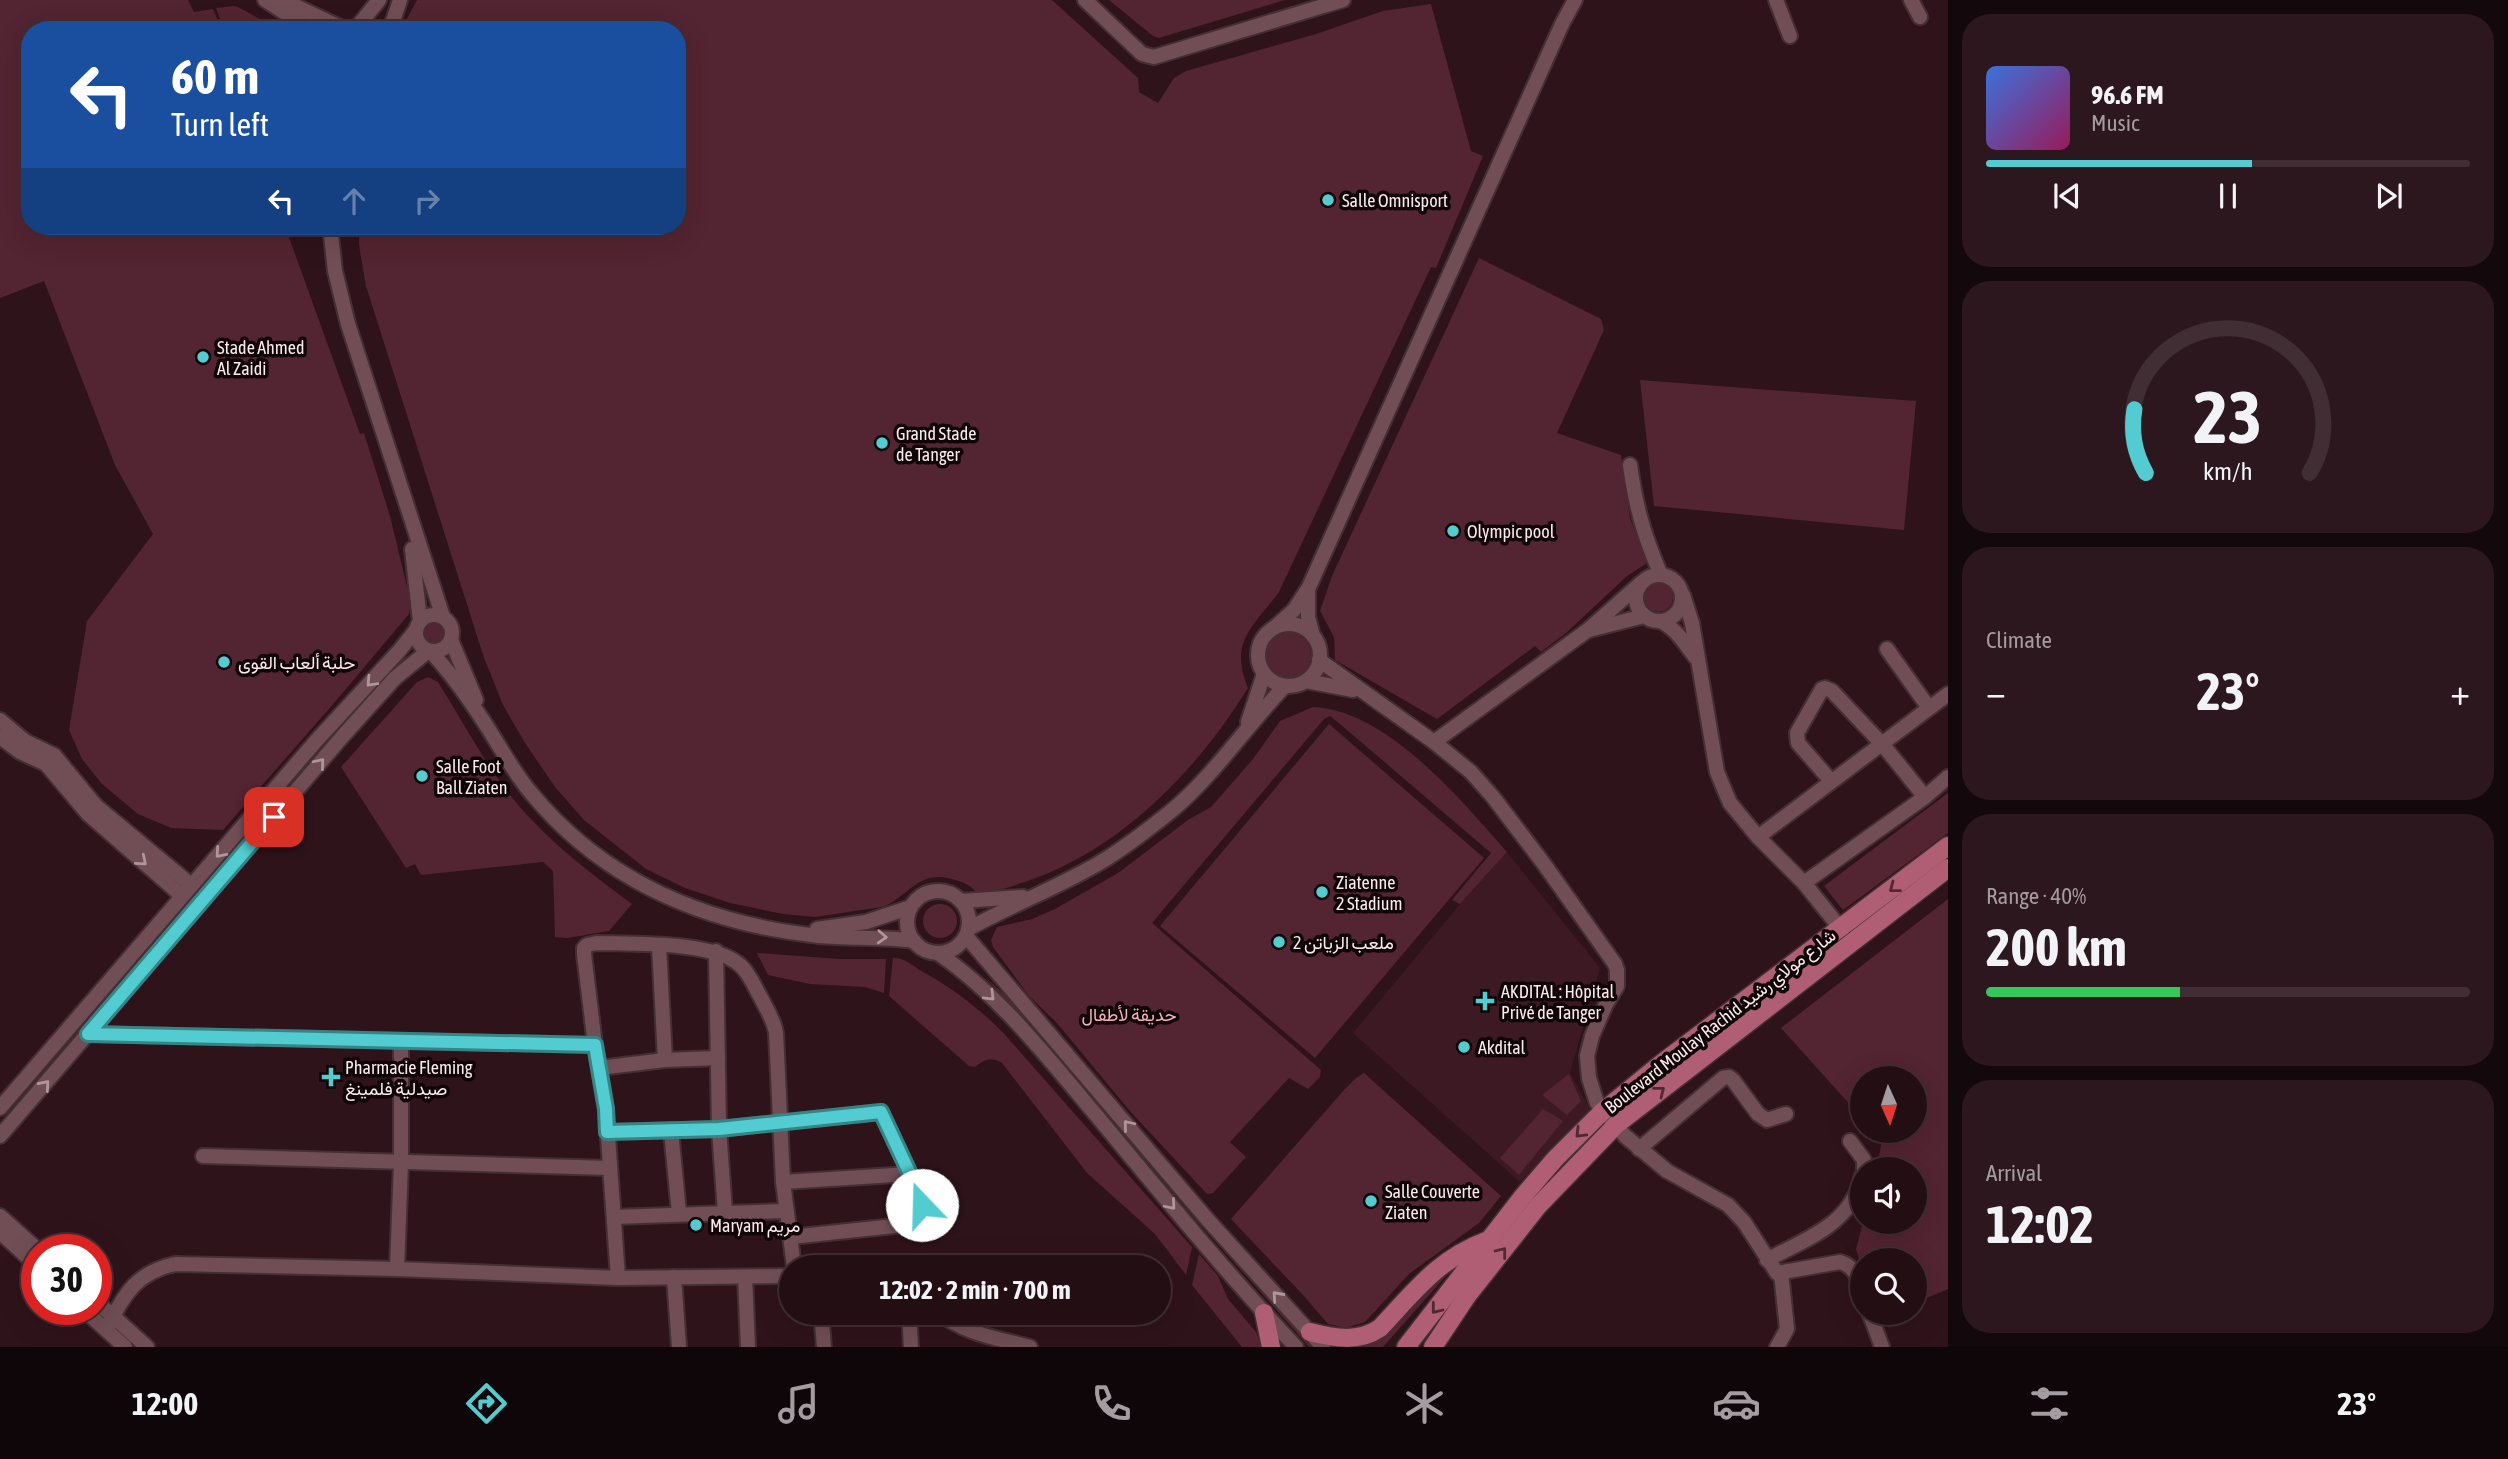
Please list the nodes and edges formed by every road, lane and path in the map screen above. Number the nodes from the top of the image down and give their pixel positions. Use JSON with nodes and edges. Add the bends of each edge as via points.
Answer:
{"nodes":[{"id":1,"x":265,"y":0,"type":"edge"},
{"id":2,"x":283,"y":0,"type":"edge"},
{"id":3,"x":379,"y":0,"type":"edge"},
{"id":4,"x":400,"y":0,"type":"edge"},
{"id":5,"x":1085,"y":0,"type":"edge"},
{"id":6,"x":1343,"y":0,"type":"edge"},
{"id":7,"x":1567,"y":0,"type":"edge"},
{"id":8,"x":1575,"y":0,"type":"edge"},
{"id":9,"x":1776,"y":0,"type":"edge"},
{"id":10,"x":1911,"y":0,"type":"edge"},
{"id":11,"x":1920,"y":17,"type":"dead end"},
{"id":12,"x":297,"y":21,"type":"edge"},
{"id":13,"x":334,"y":21,"type":"edge"},
{"id":14,"x":358,"y":21,"type":"edge"},
{"id":15,"x":393,"y":21,"type":"edge"},
{"id":16,"x":1562,"y":24,"type":"junction"},
{"id":17,"x":1790,"y":36,"type":"dead end"},
{"id":18,"x":331,"y":235,"type":"edge"},
{"id":19,"x":1630,"y":465,"type":"dead end"},
{"id":20,"x":411,"y":524,"type":"junction"},
{"id":21,"x":1661,"y":575,"type":"junction"},
{"id":22,"x":1641,"y":583,"type":"junction"},
{"id":23,"x":1309,"y":587,"type":"junction"},
{"id":24,"x":1682,"y":595,"type":"junction"},
{"id":25,"x":1644,"y":616,"type":"junction"},
{"id":26,"x":443,"y":617,"type":"junction"},
{"id":27,"x":1660,"y":621,"type":"junction"},
{"id":28,"x":418,"y":626,"type":"junction"},
{"id":29,"x":1274,"y":628,"type":"junction"},
{"id":30,"x":1588,"y":630,"type":"junction"},
{"id":31,"x":1313,"y":636,"type":"junction"},
{"id":32,"x":451,"y":640,"type":"junction"},
{"id":33,"x":1886,"y":649,"type":"dead end"},
{"id":34,"x":429,"y":651,"type":"junction"},
{"id":35,"x":1319,"y":660,"type":"junction"},
{"id":36,"x":1699,"y":662,"type":"junction"},
{"id":37,"x":1264,"y":674,"type":"junction"},
{"id":38,"x":1306,"y":681,"type":"junction"},
{"id":39,"x":1285,"y":686,"type":"junction"},
{"id":40,"x":1364,"y":693,"type":"junction"},
{"id":41,"x":1948,"y":694,"type":"edge"},
{"id":42,"x":1929,"y":708,"type":"junction"},
{"id":43,"x":482,"y":718,"type":"junction"},
{"id":44,"x":0,"y":720,"type":"edge"},
{"id":45,"x":1247,"y":727,"type":"junction"},
{"id":46,"x":0,"y":737,"type":"edge"},
{"id":47,"x":1434,"y":742,"type":"junction"},
{"id":48,"x":1883,"y":745,"type":"junction"},
{"id":49,"x":1948,"y":777,"type":"edge"},
{"id":50,"x":1832,"y":781,"type":"junction"},
{"id":51,"x":1924,"y":797,"type":"junction"},
{"id":52,"x":1758,"y":837,"type":"junction"},
{"id":53,"x":1948,"y":846,"type":"edge"},
{"id":54,"x":1948,"y":868,"type":"edge"},
{"id":55,"x":1804,"y":883,"type":"junction"},
{"id":56,"x":187,"y":890,"type":"junction"},
{"id":57,"x":1038,"y":894,"type":"junction"},
{"id":58,"x":961,"y":901,"type":"junction"},
{"id":59,"x":911,"y":908,"type":"junction"},
{"id":60,"x":1840,"y":929,"type":"junction"},
{"id":61,"x":802,"y":932,"type":"junction"},
{"id":62,"x":967,"y":933,"type":"junction"},
{"id":63,"x":914,"y":941,"type":"junction"},
{"id":64,"x":659,"y":945,"type":"junction"},
{"id":65,"x":716,"y":951,"type":"junction"},
{"id":66,"x":938,"y":953,"type":"junction"},
{"id":67,"x":88,"y":1034,"type":"junction"},
{"id":68,"x":401,"y":1041,"type":"junction"},
{"id":69,"x":595,"y":1045,"type":"junction"},
{"id":70,"x":719,"y":1058,"type":"junction"},
{"id":71,"x":665,"y":1060,"type":"junction"},
{"id":72,"x":599,"y":1068,"type":"junction"},
{"id":73,"x":0,"y":1108,"type":"edge"},
{"id":74,"x":1602,"y":1112,"type":"junction"},
{"id":75,"x":1786,"y":1114,"type":"dead end"},
{"id":76,"x":779,"y":1124,"type":"junction"},
{"id":77,"x":1616,"y":1125,"type":"junction"},
{"id":78,"x":719,"y":1129,"type":"junction"},
{"id":79,"x":671,"y":1131,"type":"junction"},
{"id":80,"x":607,"y":1132,"type":"junction"},
{"id":81,"x":0,"y":1136,"type":"edge"},
{"id":82,"x":1639,"y":1149,"type":"junction"},
{"id":83,"x":203,"y":1156,"type":"dead end"},
{"id":84,"x":401,"y":1163,"type":"junction"},
{"id":85,"x":609,"y":1168,"type":"junction"},
{"id":86,"x":910,"y":1174,"type":"junction"},
{"id":87,"x":783,"y":1182,"type":"junction"},
{"id":88,"x":1850,"y":1204,"type":"edge"},
{"id":89,"x":785,"y":1211,"type":"junction"},
{"id":90,"x":725,"y":1212,"type":"junction"},
{"id":91,"x":679,"y":1213,"type":"junction"},
{"id":92,"x":0,"y":1216,"type":"edge"},
{"id":93,"x":614,"y":1217,"type":"junction"},
{"id":94,"x":0,"y":1232,"type":"edge"},
{"id":95,"x":21,"y":1235,"type":"edge"},
{"id":96,"x":791,"y":1237,"type":"junction"},
{"id":97,"x":1489,"y":1240,"type":"junction"},
{"id":98,"x":21,"y":1251,"type":"edge"},
{"id":99,"x":793,"y":1255,"type":"edge"},
{"id":100,"x":1767,"y":1260,"type":"junction"},
{"id":101,"x":1850,"y":1267,"type":"edge"},
{"id":102,"x":397,"y":1269,"type":"junction"},
{"id":103,"x":1781,"y":1273,"type":"junction"},
{"id":104,"x":779,"y":1276,"type":"edge"},
{"id":105,"x":674,"y":1277,"type":"junction"},
{"id":106,"x":745,"y":1277,"type":"junction"},
{"id":107,"x":618,"y":1279,"type":"junction"},
{"id":108,"x":1264,"y":1313,"type":"junction"},
{"id":109,"x":113,"y":1315,"type":"junction"},
{"id":110,"x":101,"y":1325,"type":"edge"},
{"id":111,"x":822,"y":1325,"type":"edge"},
{"id":112,"x":910,"y":1325,"type":"edge"},
{"id":113,"x":961,"y":1325,"type":"edge"},
{"id":114,"x":1874,"y":1325,"type":"edge"},
{"id":115,"x":106,"y":1330,"type":"junction"},
{"id":116,"x":1310,"y":1332,"type":"junction"},
{"id":117,"x":125,"y":1347,"type":"edge"},
{"id":118,"x":147,"y":1347,"type":"edge"},
{"id":119,"x":679,"y":1347,"type":"edge"},
{"id":120,"x":748,"y":1347,"type":"edge"},
{"id":121,"x":824,"y":1347,"type":"edge"},
{"id":122,"x":911,"y":1347,"type":"edge"},
{"id":123,"x":1030,"y":1347,"type":"edge"},
{"id":124,"x":1271,"y":1347,"type":"edge"},
{"id":125,"x":1296,"y":1347,"type":"edge"},
{"id":126,"x":1323,"y":1347,"type":"edge"},
{"id":127,"x":1406,"y":1347,"type":"edge"},
{"id":128,"x":1433,"y":1347,"type":"edge"},
{"id":129,"x":1777,"y":1347,"type":"edge"},
{"id":130,"x":1882,"y":1347,"type":"edge"}],
"edges":[{"from":1,"to":12,"type":"street"},
{"from":2,"to":13,"type":"street"},
{"from":3,"to":14,"type":"street"},
{"from":4,"to":15,"type":"street"},
{"from":5,"to":6,"type":"street","via":[[1142,54],[1154,57]]},
{"from":7,"to":16,"type":"street"},
{"from":8,"to":16,"type":"street"},
{"from":9,"to":17,"type":"street"},
{"from":10,"to":11,"type":"street"},
{"from":16,"to":23,"type":"street"},
{"from":18,"to":20,"type":"street","via":[[348,324]]},
{"from":19,"to":21,"type":"street","via":[[1643,532]]},
{"from":20,"to":26,"type":"street"},
{"from":20,"to":28,"type":"street"},
{"from":21,"to":22,"type":"street"},
{"from":21,"to":24,"type":"street","via":[[1675,582]]},
{"from":22,"to":25,"type":"street","via":[[1635,597]]},
{"from":22,"to":30,"type":"street"},
{"from":23,"to":29,"type":"street","via":[[1294,610]]},
{"from":23,"to":31,"type":"street","via":[[1307,607]]},
{"from":24,"to":27,"type":"street","via":[[1674,615]]},
{"from":24,"to":36,"type":"street"},
{"from":25,"to":27,"type":"street"},
{"from":25,"to":30,"type":"street"},
{"from":26,"to":28,"type":"street","via":[[433,615]]},
{"from":26,"to":32,"type":"street","via":[[450,625]]},
{"from":27,"to":36,"type":"street","via":[[1668,624]]},
{"from":28,"to":34,"type":"street","via":[[417,642]]},
{"from":28,"to":56,"type":"street","one_way":true},
{"from":29,"to":31,"type":"street","via":[[1299,626]]},
{"from":29,"to":37,"type":"street","via":[[1258,650]]},
{"from":30,"to":47,"type":"street"},
{"from":31,"to":35,"type":"street"},
{"from":32,"to":34,"type":"street","via":[[441,650]]},
{"from":32,"to":43,"type":"street"},
{"from":33,"to":42,"type":"street"},
{"from":34,"to":43,"type":"street"},
{"from":67,"to":34,"type":"street","one_way":true,"via":[[342,737],[395,678]]},
{"from":35,"to":38,"type":"street"},
{"from":35,"to":40,"type":"street"},
{"from":36,"to":52,"type":"street","via":[[1717,772],[1730,803]]},
{"from":37,"to":39,"type":"street"},
{"from":37,"to":45,"type":"street"},
{"from":38,"to":39,"type":"street"},
{"from":38,"to":40,"type":"street"},
{"from":39,"to":45,"type":"street"},
{"from":40,"to":47,"type":"street"},
{"from":41,"to":42,"type":"street"},
{"from":42,"to":48,"type":"street"},
{"from":43,"to":61,"type":"street","via":[[532,795],[614,869],[687,907]]},
{"from":44,"to":56,"type":"street","via":[[25,741],[54,755],[96,806]]},
{"from":45,"to":57,"type":"street","via":[[1172,810],[1106,859]]},
{"from":46,"to":56,"type":"street","one_way":true,"via":[[46,764],[88,814]]},
{"from":47,"to":74,"type":"street","via":[[1493,796],[1615,964],[1617,986],[1587,1056],[1589,1078]]},
{"from":48,"to":50,"type":"street"},
{"from":48,"to":50,"type":"street","via":[[1832,691],[1822,689],[1796,738]]},
{"from":48,"to":51,"type":"street"},
{"from":49,"to":51,"type":"street"},
{"from":50,"to":52,"type":"street"},
{"from":51,"to":55,"type":"street"},
{"from":52,"to":55,"type":"street"},
{"from":53,"to":60,"type":"main road","name":"Boulevard Moulay Rachid شارع مولاي رشيد","one_way":true},
{"from":77,"to":54,"type":"main road","name":"Boulevard Moulay Rachid شارع مولاي رشيد","one_way":true},
{"from":55,"to":60,"type":"street"},
{"from":56,"to":73,"type":"street"},
{"from":57,"to":58,"type":"street"},
{"from":57,"to":62,"type":"street"},
{"from":58,"to":59,"type":"street","via":[[934,891]]},
{"from":58,"to":62,"type":"street","via":[[967,909]]},
{"from":59,"to":61,"type":"street","via":[[866,922]]},
{"from":59,"to":63,"type":"street","via":[[908,925]]},
{"from":60,"to":74,"type":"main road","name":"Boulevard Moulay Rachid شارع مولاي رشيد"},
{"from":61,"to":63,"type":"street","one_way":true},
{"from":62,"to":66,"type":"street","via":[[954,948]]},
{"from":116,"to":62,"type":"street","one_way":true,"via":[[1207,1219]]},
{"from":63,"to":66,"type":"street"},
{"from":64,"to":65,"type":"street"},
{"from":64,"to":69,"type":"street","via":[[597,943],[584,948]]},
{"from":64,"to":71,"type":"street"},
{"from":65,"to":70,"type":"street"},
{"from":65,"to":76,"type":"street","via":[[742,966],[774,1023]]},
{"from":66,"to":108,"type":"street","one_way":true,"via":[[982,988],[1032,1041]]},
{"from":67,"to":68,"type":"street"},
{"from":81,"to":67,"type":"street","one_way":true},
{"from":68,"to":69,"type":"street"},
{"from":68,"to":84,"type":"street"},
{"from":69,"to":72,"type":"street"},
{"from":70,"to":71,"type":"street"},
{"from":70,"to":78,"type":"street"},
{"from":71,"to":72,"type":"street"},
{"from":72,"to":80,"type":"street"},
{"from":74,"to":77,"type":"street"},
{"from":74,"to":97,"type":"main road","name":"Boulevard Moulay Rachid شارع مولاي رشيد","one_way":true,"via":[[1555,1159]]},
{"from":75,"to":82,"type":"street","via":[[1767,1119],[1758,1114],[1733,1080],[1723,1078]]},
{"from":76,"to":78,"type":"street"},
{"from":76,"to":86,"type":"street","via":[[881,1112]]},
{"from":76,"to":87,"type":"street"},
{"from":77,"to":82,"type":"street"},
{"from":128,"to":77,"type":"main road","name":"Boulevard Moulay Rachid شارع مولاي رشيد","one_way":true,"via":[[1538,1206]]},
{"from":78,"to":79,"type":"street"},
{"from":78,"to":90,"type":"street"},
{"from":79,"to":80,"type":"street"},
{"from":79,"to":91,"type":"street"},
{"from":80,"to":85,"type":"street"},
{"from":82,"to":100,"type":"street","via":[[1667,1171],[1728,1205]]},
{"from":83,"to":84,"type":"street"},
{"from":84,"to":85,"type":"street"},
{"from":84,"to":102,"type":"street"},
{"from":85,"to":93,"type":"street"},
{"from":86,"to":87,"type":"street"},
{"from":86,"to":96,"type":"street","via":[[922,1205],[922,1220]]},
{"from":87,"to":89,"type":"street"},
{"from":88,"to":100,"type":"street","via":[[1835,1223]]},
{"from":89,"to":90,"type":"street"},
{"from":89,"to":96,"type":"street"},
{"from":90,"to":91,"type":"street"},
{"from":91,"to":93,"type":"street"},
{"from":92,"to":95,"type":"street"},
{"from":93,"to":107,"type":"street"},
{"from":94,"to":98,"type":"street"},
{"from":96,"to":99,"type":"street"},
{"from":97,"to":116,"type":"main road","via":[[1440,1265],[1369,1336]]},
{"from":97,"to":127,"type":"main road","name":"Boulevard Moulay Rachid شارع مولاي رشيد","one_way":true},
{"from":100,"to":103,"type":"street"},
{"from":101,"to":103,"type":"street","via":[[1840,1262]]},
{"from":102,"to":107,"type":"street"},
{"from":102,"to":109,"type":"street","via":[[174,1264],[152,1271],[134,1284]]},
{"from":103,"to":129,"type":"street","via":[[1787,1329]]},
{"from":104,"to":106,"type":"street"},
{"from":105,"to":106,"type":"street"},
{"from":105,"to":107,"type":"street"},
{"from":105,"to":119,"type":"street"},
{"from":106,"to":120,"type":"street"},
{"from":108,"to":124,"type":"main road"},
{"from":108,"to":125,"type":"street"},
{"from":109,"to":115,"type":"street"},
{"from":109,"to":118,"type":"street"},
{"from":110,"to":115,"type":"street"},
{"from":111,"to":121,"type":"street"},
{"from":112,"to":122,"type":"street"},
{"from":113,"to":123,"type":"street"},
{"from":114,"to":130,"type":"street"},
{"from":115,"to":117,"type":"street"},
{"from":116,"to":126,"type":"street"}]}
